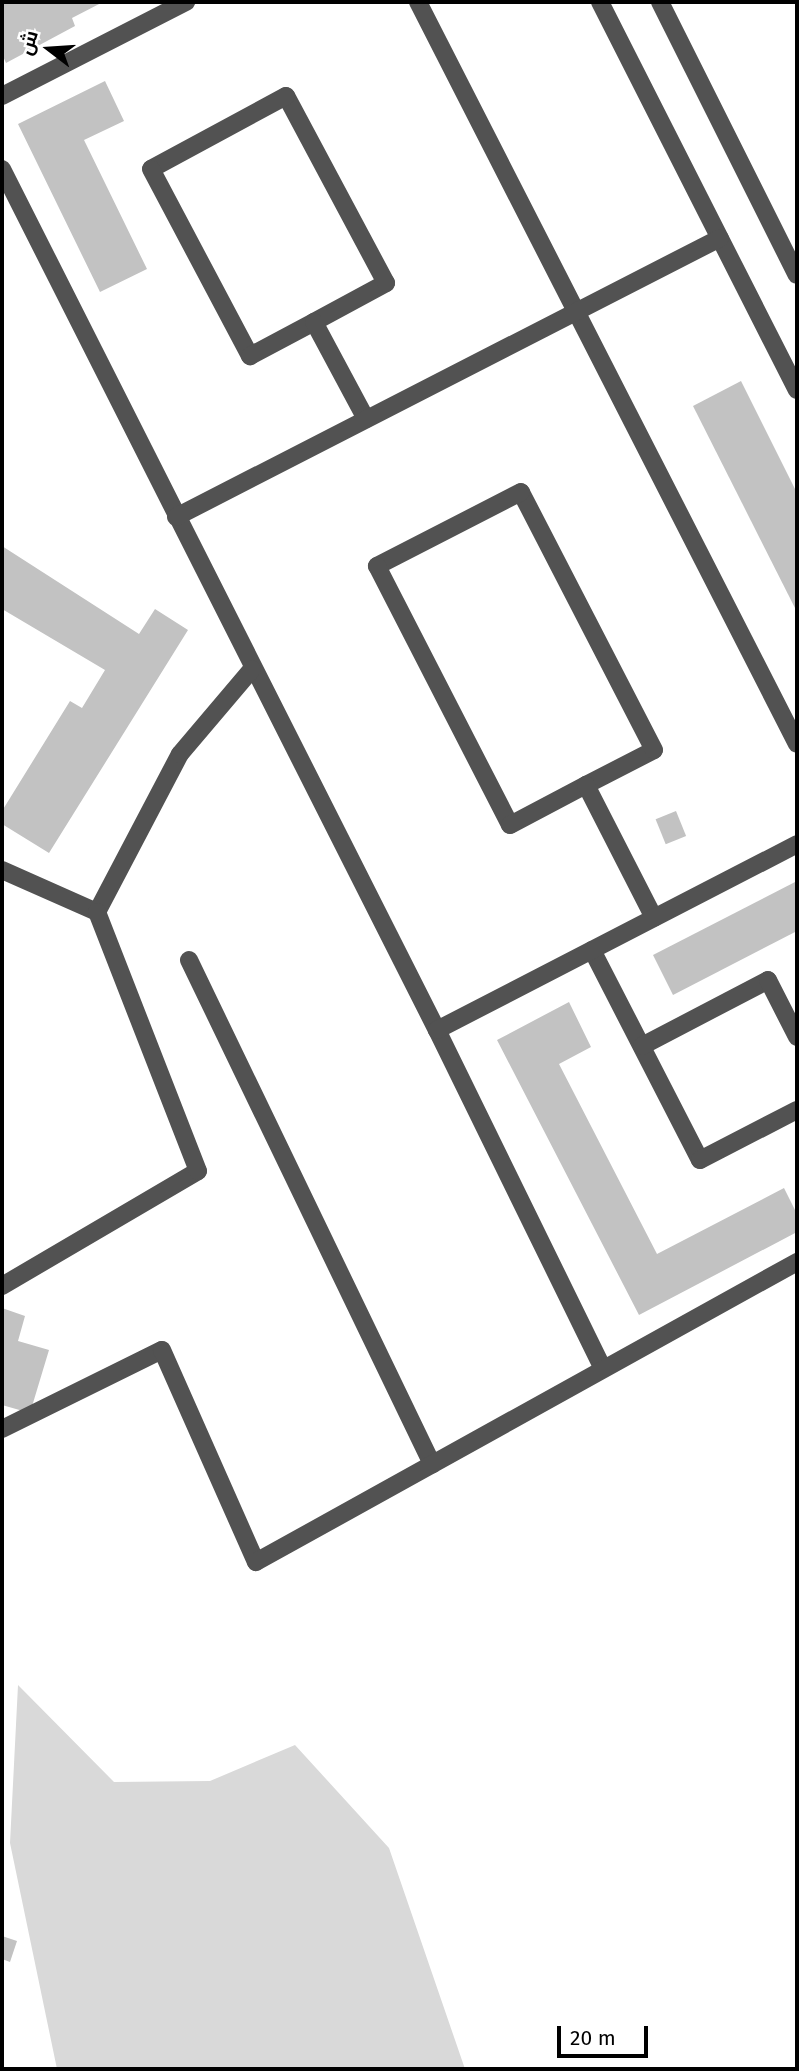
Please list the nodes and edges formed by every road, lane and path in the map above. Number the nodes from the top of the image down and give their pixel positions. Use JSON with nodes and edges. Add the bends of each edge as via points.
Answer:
{"nodes":[{"id":1,"x":186,"y":2,"type":"edge"},
{"id":2,"x":418,"y":2,"type":"edge"},
{"id":3,"x":600,"y":2,"type":"edge"},
{"id":4,"x":660,"y":2,"type":"edge"},
{"id":5,"x":2,"y":96,"type":"edge"},
{"id":6,"x":2,"y":169,"type":"edge"},
{"id":7,"x":720,"y":237,"type":"junction"},
{"id":8,"x":797,"y":275,"type":"edge"},
{"id":9,"x":578,"y":310,"type":"junction"},
{"id":10,"x":314,"y":322,"type":"junction"},
{"id":11,"x":797,"y":349,"type":"edge"},
{"id":12,"x":781,"y":358,"type":"junction"},
{"id":13,"x":797,"y":390,"type":"edge"},
{"id":14,"x":366,"y":419,"type":"junction"},
{"id":15,"x":176,"y":517,"type":"junction"},
{"id":16,"x":251,"y":669,"type":"junction"},
{"id":17,"x":797,"y":744,"type":"edge"},
{"id":18,"x":586,"y":785,"type":"junction"},
{"id":19,"x":797,"y":844,"type":"edge"},
{"id":20,"x":2,"y":870,"type":"edge"},
{"id":21,"x":97,"y":912,"type":"junction"},
{"id":22,"x":654,"y":918,"type":"junction"},
{"id":23,"x":592,"y":950,"type":"junction"},
{"id":24,"x":189,"y":960,"type":"dead end"},
{"id":25,"x":438,"y":1030,"type":"junction"},
{"id":26,"x":797,"y":1037,"type":"edge"},
{"id":27,"x":642,"y":1045,"type":"junction"},
{"id":28,"x":797,"y":1110,"type":"edge"},
{"id":29,"x":797,"y":1262,"type":"edge"},
{"id":30,"x":2,"y":1286,"type":"edge"},
{"id":31,"x":602,"y":1367,"type":"junction"},
{"id":32,"x":2,"y":1429,"type":"edge"},
{"id":33,"x":432,"y":1464,"type":"junction"}],
"edges":[{"from":1,"to":5,"type":"street"},
{"from":2,"to":9,"type":"street"},
{"from":3,"to":7,"type":"street"},
{"from":4,"to":8,"type":"street"},
{"from":6,"to":15,"type":"street"},
{"from":7,"to":9,"type":"street"},
{"from":7,"to":12,"type":"street"},
{"from":9,"to":14,"type":"street"},
{"from":9,"to":17,"type":"street"},
{"from":10,"to":10,"type":"street","via":[[250,356],[151,169],[286,96],[386,283]]},
{"from":10,"to":14,"type":"street"},
{"from":11,"to":12,"type":"street"},
{"from":12,"to":13,"type":"street"},
{"from":14,"to":15,"type":"street"},
{"from":15,"to":16,"type":"street"},
{"from":16,"to":21,"type":"street","via":[[180,754]]},
{"from":16,"to":25,"type":"street"},
{"from":18,"to":18,"type":"street","via":[[510,825],[377,566],[521,492],[654,750]]},
{"from":18,"to":22,"type":"street"},
{"from":19,"to":22,"type":"street"},
{"from":20,"to":21,"type":"street"},
{"from":21,"to":30,"type":"street","via":[[198,1171]]},
{"from":22,"to":23,"type":"street"},
{"from":23,"to":25,"type":"street"},
{"from":23,"to":27,"type":"street"},
{"from":24,"to":33,"type":"street"},
{"from":25,"to":31,"type":"street"},
{"from":26,"to":27,"type":"street","via":[[768,980]]},
{"from":27,"to":28,"type":"street","via":[[700,1160]]},
{"from":29,"to":31,"type":"street"},
{"from":31,"to":33,"type":"street"},
{"from":32,"to":33,"type":"street","via":[[162,1350],[256,1562]]}]}
